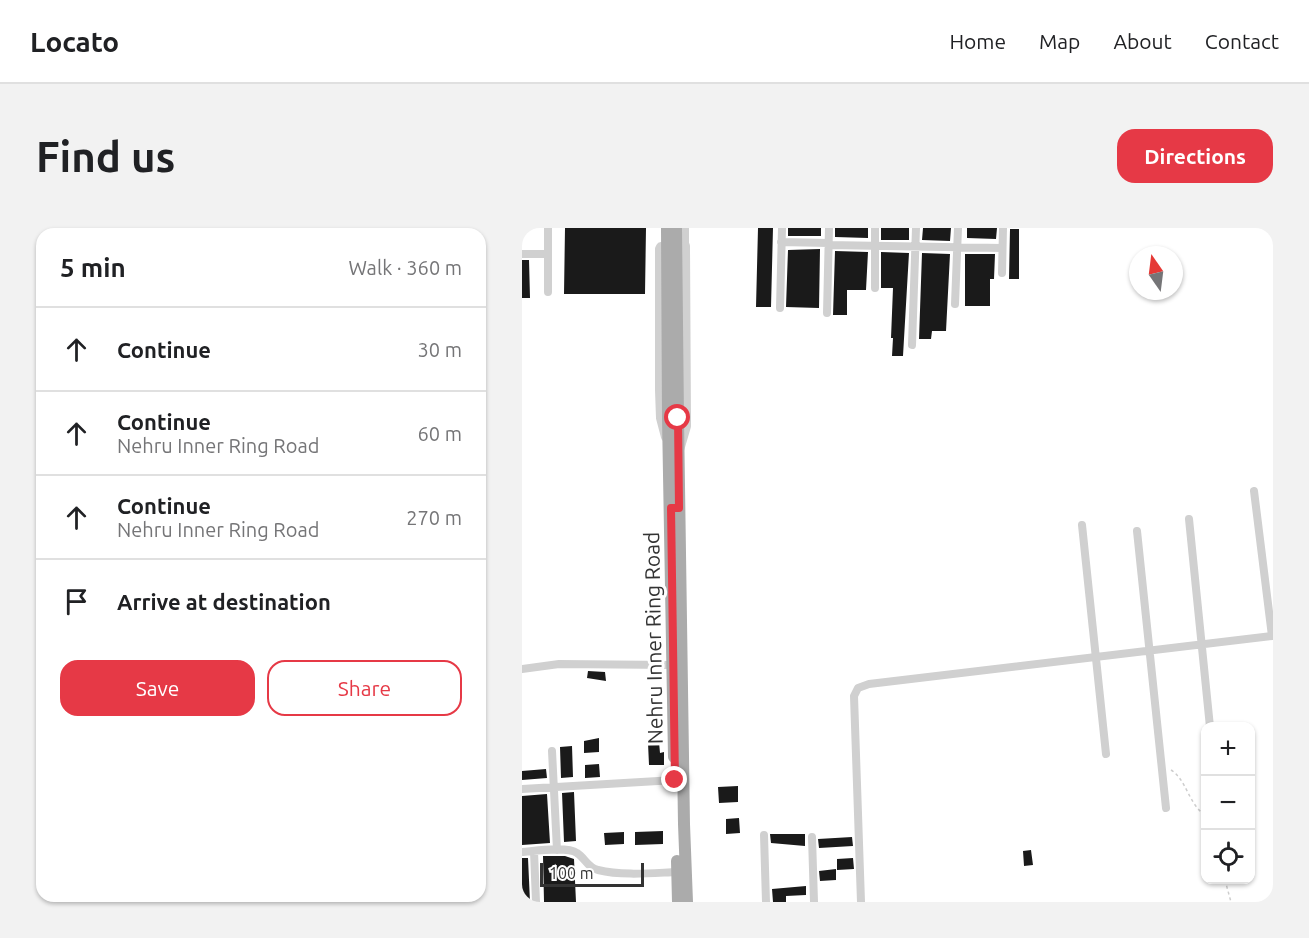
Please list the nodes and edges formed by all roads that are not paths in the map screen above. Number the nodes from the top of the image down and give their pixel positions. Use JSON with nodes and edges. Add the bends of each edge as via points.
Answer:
{"nodes":[{"id":1,"x":548,"y":228,"type":"edge"},
{"id":2,"x":667,"y":228,"type":"edge"},
{"id":3,"x":676,"y":228,"type":"edge"},
{"id":4,"x":685,"y":228,"type":"edge"},
{"id":5,"x":782,"y":228,"type":"edge"},
{"id":6,"x":829,"y":228,"type":"edge"},
{"id":7,"x":875,"y":228,"type":"edge"},
{"id":8,"x":916,"y":228,"type":"edge"},
{"id":9,"x":958,"y":228,"type":"edge"},
{"id":10,"x":1003,"y":228,"type":"edge"},
{"id":11,"x":781,"y":242,"type":"junction"},
{"id":12,"x":828,"y":244,"type":"junction"},
{"id":13,"x":875,"y":245,"type":"junction"},
{"id":14,"x":685,"y":246,"type":"junction"},
{"id":15,"x":915,"y":246,"type":"junction"},
{"id":16,"x":957,"y":247,"type":"junction"},
{"id":17,"x":1002,"y":248,"type":"junction"},
{"id":18,"x":522,"y":254,"type":"edge"},
{"id":19,"x":548,"y":254,"type":"junction"},
{"id":20,"x":1002,"y":273,"type":"dead end"},
{"id":21,"x":874,"y":288,"type":"dead end"},
{"id":22,"x":548,"y":292,"type":"dead end"},
{"id":23,"x":955,"y":304,"type":"dead end"},
{"id":24,"x":780,"y":308,"type":"dead end"},
{"id":25,"x":827,"y":313,"type":"dead end"},
{"id":26,"x":912,"y":345,"type":"dead end"},
{"id":27,"x":673,"y":418,"type":"junction"},
{"id":28,"x":674,"y":448,"type":"junction"},
{"id":29,"x":1254,"y":491,"type":"dead end"},
{"id":30,"x":675,"y":508,"type":"junction"},
{"id":31,"x":1189,"y":519,"type":"dead end"},
{"id":32,"x":1082,"y":525,"type":"dead end"},
{"id":33,"x":1137,"y":531,"type":"dead end"},
{"id":34,"x":1202,"y":644,"type":"junction"},
{"id":35,"x":1150,"y":650,"type":"junction"},
{"id":36,"x":1096,"y":656,"type":"junction"},
{"id":37,"x":673,"y":664,"type":"junction"},
{"id":38,"x":522,"y":669,"type":"edge"},
{"id":39,"x":1210,"y":722,"type":"edge"},
{"id":40,"x":552,"y":751,"type":"dead end"},
{"id":41,"x":1106,"y":754,"type":"dead end"},
{"id":42,"x":675,"y":780,"type":"junction"},
{"id":43,"x":555,"y":787,"type":"junction"},
{"id":44,"x":522,"y":789,"type":"edge"},
{"id":45,"x":1166,"y":808,"type":"dead end"},
{"id":46,"x":764,"y":835,"type":"dead end"},
{"id":47,"x":812,"y":837,"type":"dead end"},
{"id":48,"x":557,"y":850,"type":"junction"},
{"id":49,"x":534,"y":851,"type":"junction"},
{"id":50,"x":522,"y":852,"type":"edge"},
{"id":51,"x":677,"y":872,"type":"junction"},
{"id":52,"x":536,"y":902,"type":"edge"},
{"id":53,"x":678,"y":902,"type":"edge"},
{"id":54,"x":687,"y":902,"type":"edge"},
{"id":55,"x":766,"y":902,"type":"edge"},
{"id":56,"x":814,"y":902,"type":"edge"},
{"id":57,"x":861,"y":902,"type":"edge"}],
"edges":[{"from":1,"to":19,"type":"street"},
{"from":2,"to":27,"type":"main road","bridge":true},
{"from":3,"to":27,"type":"main road","bridge":true},
{"from":4,"to":14,"type":"street"},
{"from":5,"to":11,"type":"street"},
{"from":6,"to":12,"type":"street"},
{"from":7,"to":13,"type":"street"},
{"from":8,"to":15,"type":"street"},
{"from":9,"to":16,"type":"street"},
{"from":10,"to":17,"type":"street"},
{"from":11,"to":12,"type":"street"},
{"from":11,"to":24,"type":"street"},
{"from":12,"to":13,"type":"street"},
{"from":12,"to":25,"type":"street"},
{"from":13,"to":15,"type":"street"},
{"from":13,"to":21,"type":"street"},
{"from":14,"to":28,"type":"street","via":[[686,426]]},
{"from":14,"to":28,"type":"street","via":[[660,249],[661,418]]},
{"from":15,"to":16,"type":"street"},
{"from":15,"to":26,"type":"street"},
{"from":16,"to":17,"type":"street"},
{"from":16,"to":23,"type":"street"},
{"from":17,"to":20,"type":"street"},
{"from":18,"to":19,"type":"street"},
{"from":19,"to":22,"type":"street"},
{"from":27,"to":28,"type":"main road","name":"Nehru Inner Ring Road"},
{"from":28,"to":30,"type":"main road","name":"Nehru Inner Ring Road"},
{"from":29,"to":34,"type":"street","via":[[1272,636]]},
{"from":30,"to":37,"type":"main road","name":"Nehru Inner Ring Road"},
{"from":30,"to":54,"type":"main road","name":"Nehru Inner Ring Road"},
{"from":31,"to":34,"type":"street"},
{"from":32,"to":36,"type":"street"},
{"from":33,"to":35,"type":"street"},
{"from":34,"to":35,"type":"street"},
{"from":34,"to":39,"type":"street"},
{"from":35,"to":36,"type":"street"},
{"from":35,"to":45,"type":"street"},
{"from":36,"to":41,"type":"street"},
{"from":36,"to":57,"type":"street","via":[[858,688],[854,696]]},
{"from":37,"to":38,"type":"street","via":[[559,664]]},
{"from":37,"to":42,"type":"main road","name":"Nehru Inner Ring Road"},
{"from":40,"to":43,"type":"street"},
{"from":42,"to":43,"type":"street"},
{"from":42,"to":51,"type":"main road","name":"Nehru Inner Ring Road"},
{"from":43,"to":44,"type":"street"},
{"from":43,"to":48,"type":"street"},
{"from":46,"to":55,"type":"street"},
{"from":47,"to":56,"type":"street"},
{"from":48,"to":49,"type":"street"},
{"from":48,"to":51,"type":"street","via":[[571,849],[600,871]]},
{"from":49,"to":50,"type":"street"},
{"from":49,"to":52,"type":"street"},
{"from":51,"to":53,"type":"main road","name":"Nehru Inner Ring Road"}]}
